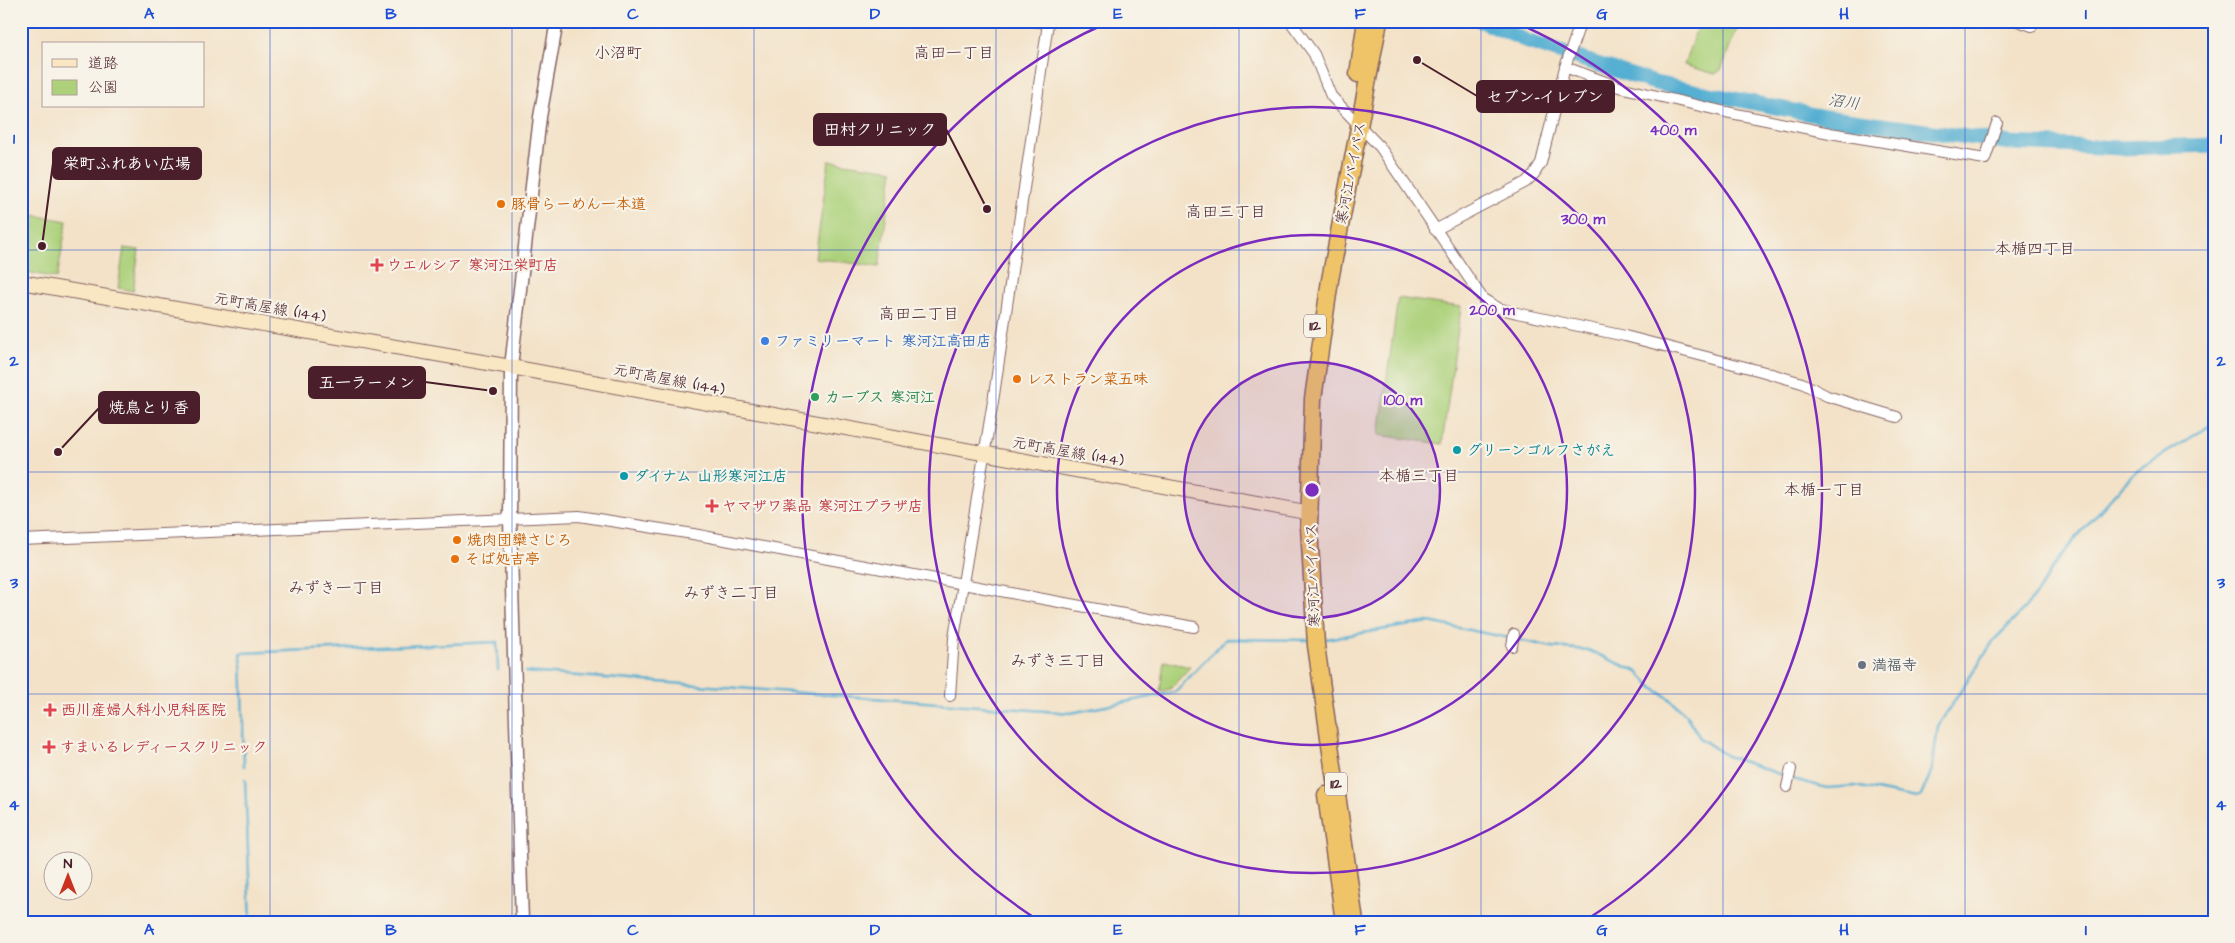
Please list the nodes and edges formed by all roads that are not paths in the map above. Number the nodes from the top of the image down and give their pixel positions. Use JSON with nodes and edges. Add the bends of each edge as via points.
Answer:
{"nodes":[{"id":1,"x":557,"y":21,"type":"edge"},
{"id":2,"x":1034,"y":21,"type":"edge"},
{"id":3,"x":1290,"y":21,"type":"edge"},
{"id":4,"x":1366,"y":21,"type":"edge"},
{"id":5,"x":1379,"y":21,"type":"edge"},
{"id":6,"x":1581,"y":21,"type":"edge"},
{"id":7,"x":2018,"y":21,"type":"edge"},
{"id":8,"x":2032,"y":26,"type":"dead end"},
{"id":9,"x":1565,"y":67,"type":"junction"},
{"id":10,"x":1356,"y":121,"type":"junction"},
{"id":11,"x":1997,"y":123,"type":"dead end"},
{"id":12,"x":1435,"y":230,"type":"junction"},
{"id":13,"x":21,"y":282,"type":"edge"},
{"id":14,"x":511,"y":367,"type":"junction"},
{"id":15,"x":1897,"y":416,"type":"dead end"},
{"id":16,"x":984,"y":454,"type":"junction"},
{"id":17,"x":1305,"y":512,"type":"junction"},
{"id":18,"x":510,"y":520,"type":"junction"},
{"id":19,"x":21,"y":540,"type":"edge"},
{"id":20,"x":963,"y":582,"type":"junction"},
{"id":21,"x":1194,"y":627,"type":"dead end"},
{"id":22,"x":1514,"y":634,"type":"dead end"},
{"id":23,"x":1311,"y":640,"type":"junction"},
{"id":24,"x":1512,"y":646,"type":"dead end"},
{"id":25,"x":950,"y":696,"type":"dead end"},
{"id":26,"x":1791,"y":769,"type":"dead end"},
{"id":27,"x":1786,"y":787,"type":"dead end"},
{"id":28,"x":522,"y":922,"type":"edge"},
{"id":29,"x":1344,"y":922,"type":"edge"},
{"id":30,"x":1355,"y":922,"type":"edge"}],
"edges":[{"from":1,"to":14,"type":"street","via":[[540,117]]},
{"from":2,"to":16,"type":"street","via":[[1048,24]]},
{"from":3,"to":10,"type":"street","via":[[1314,54],[1331,96]]},
{"from":4,"to":10,"type":"highway","name":"寒河江バイパス","number":"112"},
{"from":5,"to":10,"type":"highway","name":"寒河江バイパス","number":"112"},
{"from":6,"to":9,"type":"street"},
{"from":7,"to":8,"type":"street"},
{"from":9,"to":11,"type":"street","via":[[1619,87],[1760,119],[1985,159]]},
{"from":9,"to":12,"type":"street","via":[[1541,162],[1534,174]]},
{"from":10,"to":12,"type":"street","via":[[1380,146]]},
{"from":10,"to":17,"type":"highway","name":"寒河江バイパス","number":"112","via":[[1304,399]]},
{"from":12,"to":15,"type":"street","via":[[1483,299],[1498,308],[1626,336],[1761,371],[1802,383],[1827,396]]},
{"from":13,"to":14,"type":"main road","name":"元町高屋線 (144)"},
{"from":14,"to":16,"type":"main road","name":"元町高屋線 (144)"},
{"from":14,"to":18,"type":"street"},
{"from":16,"to":17,"type":"main road","name":"元町高屋線 (144)"},
{"from":16,"to":20,"type":"street"},
{"from":17,"to":23,"type":"highway","name":"寒河江バイパス","number":"112","via":[[1301,570]]},
{"from":18,"to":19,"type":"street"},
{"from":18,"to":20,"type":"street","via":[[580,516]]},
{"from":18,"to":28,"type":"street"},
{"from":20,"to":21,"type":"street"},
{"from":20,"to":25,"type":"street","via":[[954,638]]},
{"from":22,"to":24,"type":"street"},
{"from":23,"to":29,"type":"highway","name":"寒河江バイパス","number":"112"},
{"from":23,"to":30,"type":"highway","name":"寒河江バイパス","number":"112"},
{"from":26,"to":27,"type":"street"}]}
